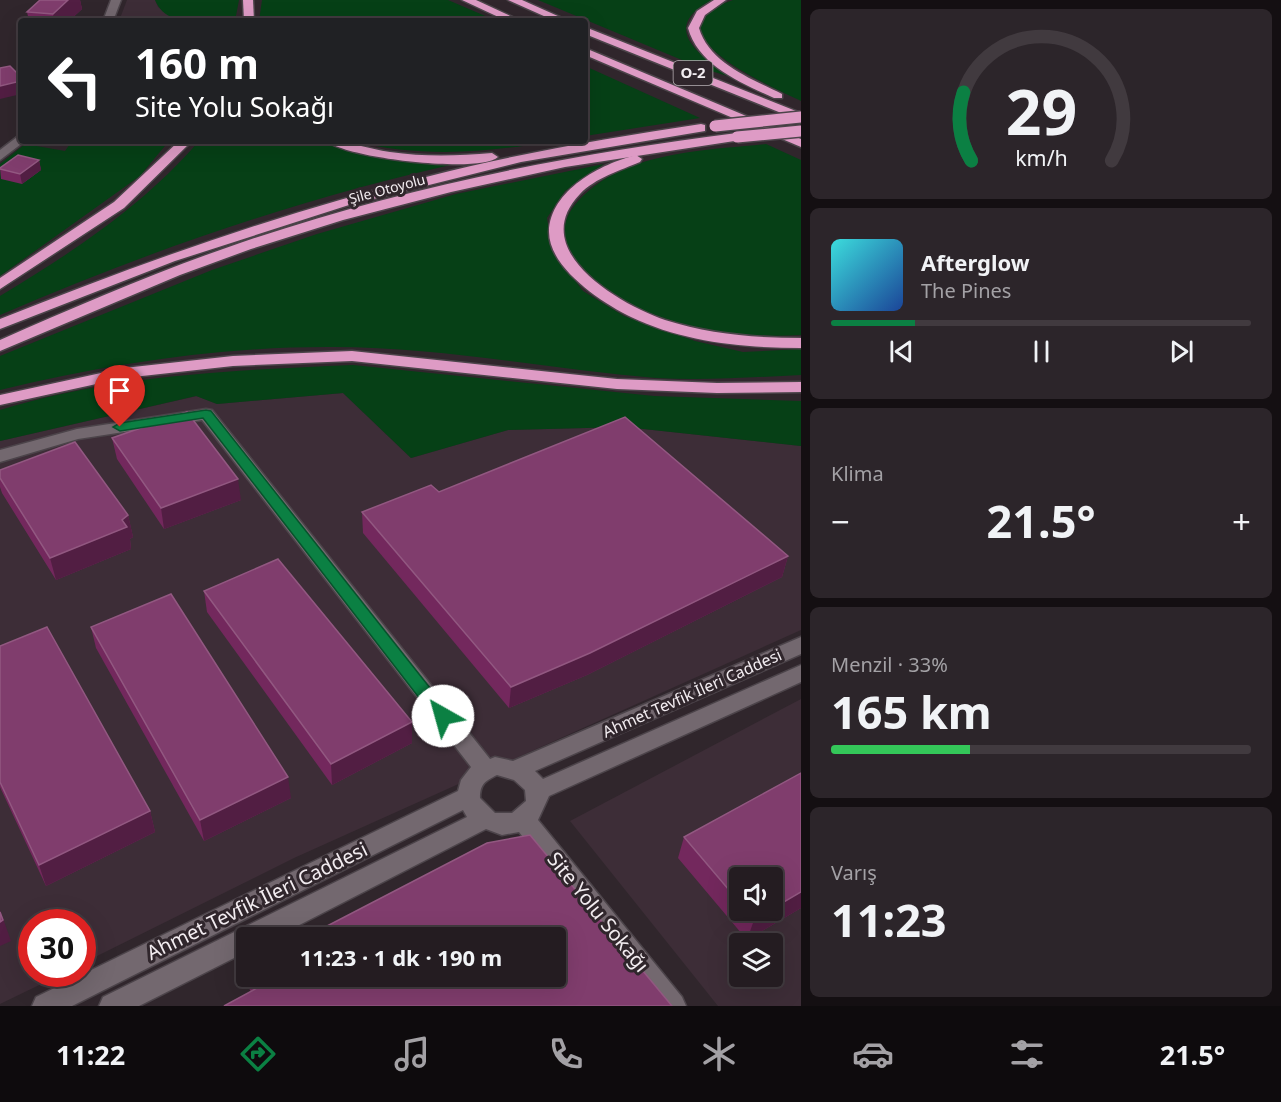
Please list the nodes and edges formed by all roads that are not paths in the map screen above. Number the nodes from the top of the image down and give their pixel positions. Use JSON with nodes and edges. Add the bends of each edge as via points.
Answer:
{"nodes":[{"id":1,"x":116,"y":0,"type":"edge"},
{"id":2,"x":248,"y":0,"type":"edge"},
{"id":3,"x":467,"y":0,"type":"edge"},
{"id":4,"x":513,"y":0,"type":"edge"},
{"id":5,"x":721,"y":0,"type":"edge"},
{"id":6,"x":109,"y":18,"type":"edge"},
{"id":7,"x":249,"y":18,"type":"edge"},
{"id":8,"x":509,"y":18,"type":"edge"},
{"id":9,"x":557,"y":18,"type":"edge"},
{"id":10,"x":588,"y":31,"type":"edge"},
{"id":11,"x":588,"y":52,"type":"edge"},
{"id":12,"x":588,"y":58,"type":"edge"},
{"id":13,"x":620,"y":66,"type":"junction"},
{"id":14,"x":801,"y":108,"type":"edge"},
{"id":15,"x":801,"y":117,"type":"edge"},
{"id":16,"x":737,"y":136,"type":"junction"},
{"id":17,"x":800,"y":140,"type":"edge"},
{"id":18,"x":18,"y":141,"type":"edge"},
{"id":19,"x":183,"y":144,"type":"edge"},
{"id":20,"x":343,"y":144,"type":"edge"},
{"id":21,"x":584,"y":146,"type":"junction"},
{"id":22,"x":0,"y":156,"type":"edge"},
{"id":23,"x":0,"y":285,"type":"edge"},
{"id":24,"x":0,"y":324,"type":"edge"},
{"id":25,"x":801,"y":343,"type":"edge"},
{"id":26,"x":0,"y":346,"type":"edge"},
{"id":27,"x":801,"y":387,"type":"edge"},
{"id":28,"x":0,"y":400,"type":"edge"},
{"id":29,"x":0,"y":456,"type":"edge"},
{"id":30,"x":801,"y":645,"type":"edge"},
{"id":31,"x":801,"y":673,"type":"edge"},
{"id":32,"x":484,"y":769,"type":"junction"},
{"id":33,"x":517,"y":769,"type":"junction"},
{"id":34,"x":536,"y":792,"type":"junction"},
{"id":35,"x":468,"y":797,"type":"junction"},
{"id":36,"x":484,"y":819,"type":"junction"},
{"id":37,"x":523,"y":819,"type":"junction"},
{"id":38,"x":269,"y":927,"type":"edge"},
{"id":39,"x":236,"y":944,"type":"edge"},
{"id":40,"x":45,"y":1006,"type":"edge"},
{"id":41,"x":112,"y":1006,"type":"edge"},
{"id":42,"x":673,"y":1006,"type":"edge"}],
"edges":[{"from":1,"to":6,"type":"street"},
{"from":2,"to":7,"type":"highway"},
{"from":3,"to":8,"type":"highway"},
{"from":4,"to":9,"type":"highway"},
{"from":5,"to":14,"type":"highway","via":[[696,19],[694,34],[701,48],[741,77]]},
{"from":10,"to":15,"type":"highway","number":"O-2"},
{"from":11,"to":13,"type":"highway","number":"O-2"},
{"from":12,"to":13,"type":"highway"},
{"from":13,"to":17,"type":"highway","number":"O-2"},
{"from":15,"to":21,"type":"highway","name":"Şile Otoyolu","bridge":true},
{"from":16,"to":17,"type":"highway","name":"Şile Otoyolu","bridge":true},
{"from":16,"to":25,"type":"highway","via":[[636,160],[585,184],[561,212],[559,246],[591,288],[636,314],[724,339]]},
{"from":16,"to":26,"type":"highway","name":"Şile Otoyolu","via":[[500,177],[282,234],[193,265]]},
{"from":18,"to":22,"type":"street"},
{"from":19,"to":23,"type":"highway","via":[[119,205]]},
{"from":20,"to":21,"type":"highway","via":[[377,154],[425,159],[480,158]]},
{"from":21,"to":24,"type":"highway","name":"Şile Otoyolu","via":[[302,214],[161,260]]},
{"from":27,"to":28,"type":"highway","via":[[617,384],[352,356],[233,361],[124,373]]},
{"from":29,"to":32,"type":"street","via":[[77,434],[206,414]]},
{"from":30,"to":33,"type":"street","name":"Ahmet Tevfik İleri Caddesi"},
{"from":31,"to":34,"type":"street","name":"Ahmet Tevfik İleri Caddesi"},
{"from":32,"to":33,"type":"street"},
{"from":32,"to":35,"type":"street","via":[[471,780]]},
{"from":33,"to":34,"type":"street","via":[[533,783]]},
{"from":34,"to":37,"type":"street","via":[[535,807]]},
{"from":35,"to":36,"type":"street"},
{"from":35,"to":40,"type":"street","name":"Ahmet Tevfik İleri Caddesi"},
{"from":36,"to":37,"type":"street","via":[[504,824]]},
{"from":36,"to":38,"type":"street","name":"Ahmet Tevfik İleri Caddesi"},
{"from":37,"to":42,"type":"street","name":"Site Yolu Sokağı"},
{"from":39,"to":41,"type":"street","name":"Ahmet Tevfik İleri Caddesi"}]}
